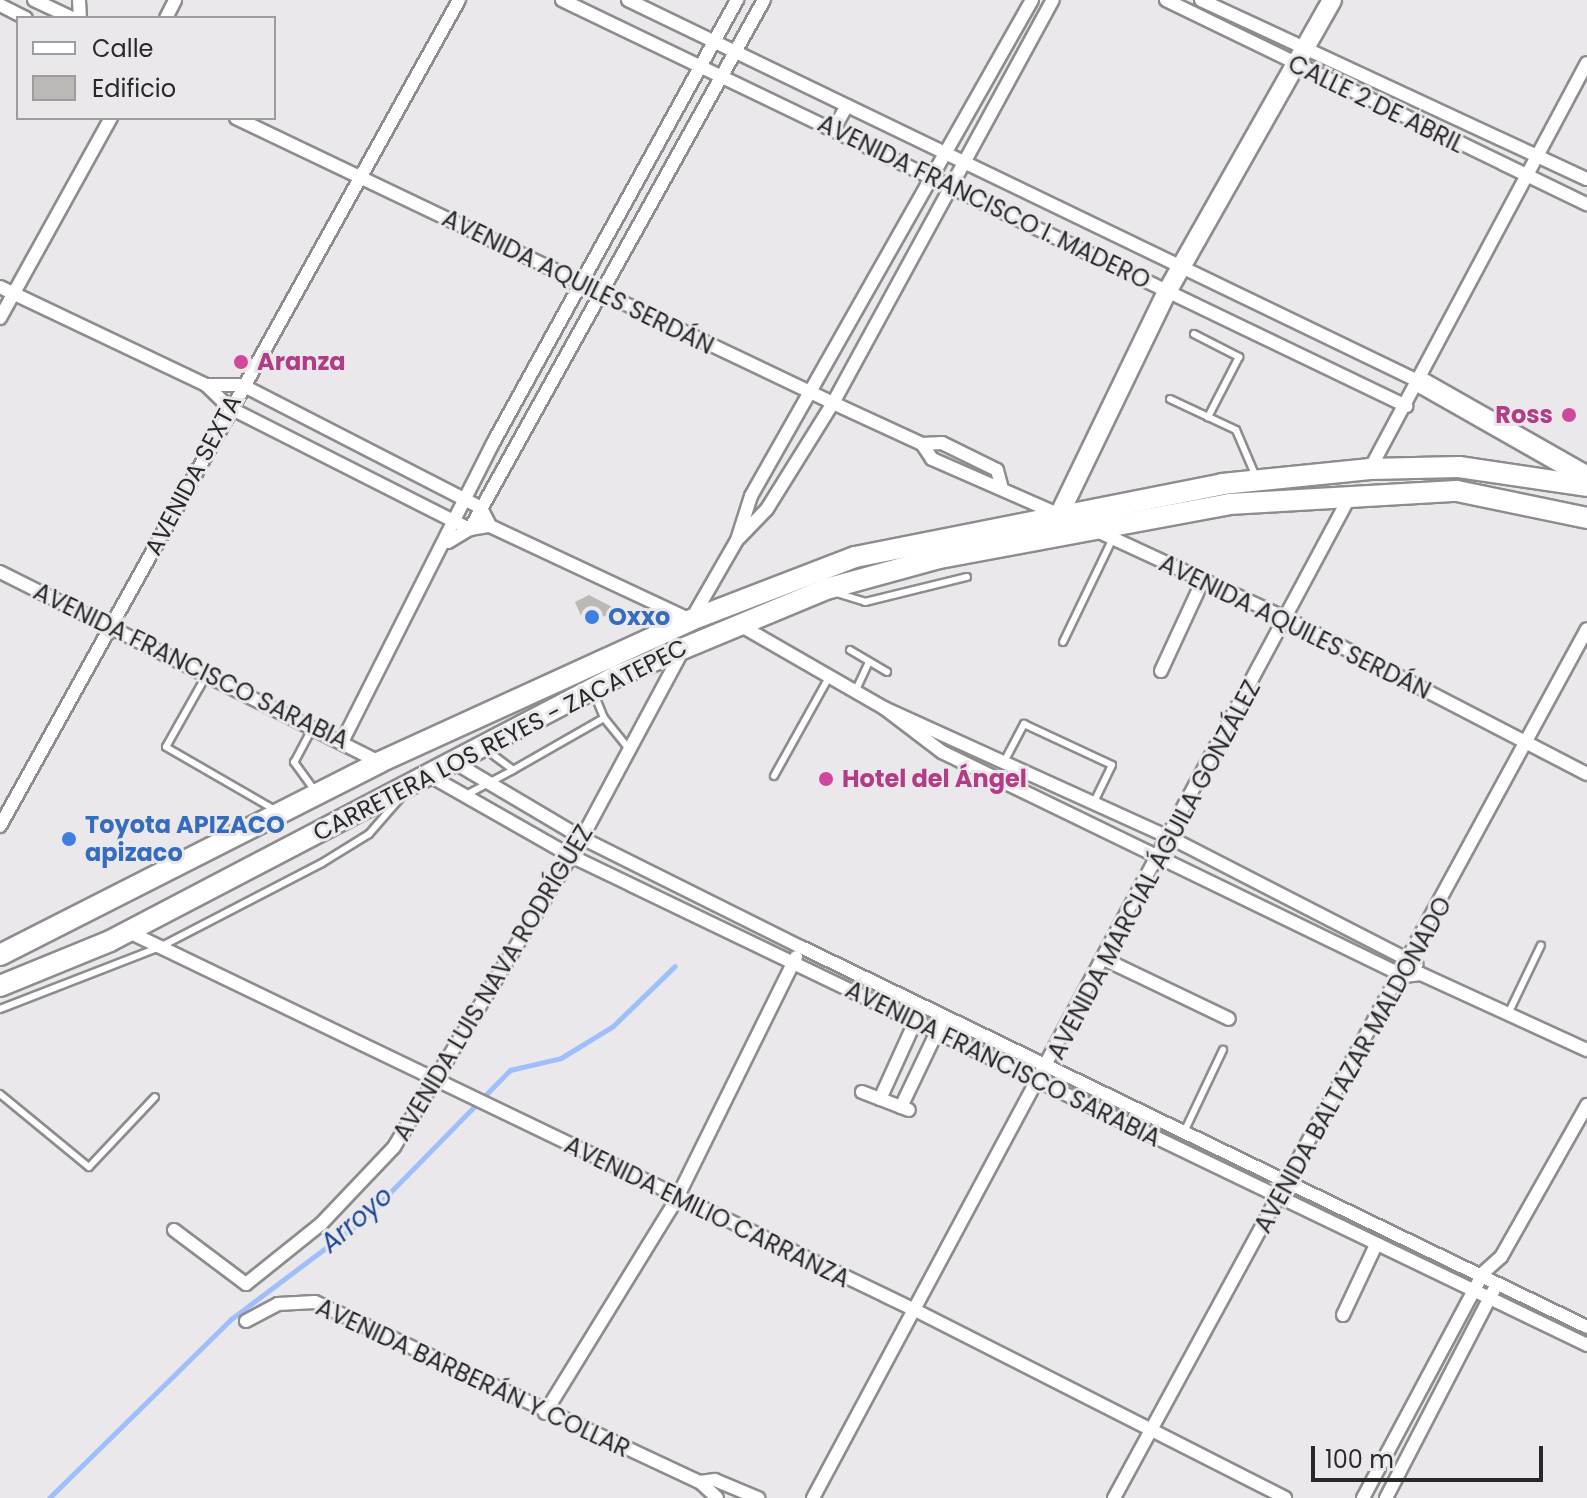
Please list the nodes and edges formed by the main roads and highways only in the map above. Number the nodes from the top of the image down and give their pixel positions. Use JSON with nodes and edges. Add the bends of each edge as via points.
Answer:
{"nodes":[{"id":1,"x":1332,"y":0,"type":"edge"},
{"id":2,"x":1420,"y":382,"type":"road end"},
{"id":3,"x":1587,"y":477,"type":"edge"},
{"id":4,"x":1587,"y":486,"type":"edge"},
{"id":5,"x":1059,"y":515,"type":"junction"},
{"id":6,"x":1587,"y":518,"type":"edge"},
{"id":7,"x":0,"y":955,"type":"edge"},
{"id":8,"x":0,"y":986,"type":"edge"}],
"edges":[{"from":1,"to":5,"type":"main road","via":[[1168,290]]},
{"from":2,"to":3,"type":"main road"},
{"from":4,"to":5,"type":"main road","name":"CARRETERA LOS REYES - ZACATEPEC","via":[[1459,467],[1370,469],[1257,480]]},
{"from":5,"to":7,"type":"main road","name":"CARRETERA LOS REYES - ZACATEPEC","via":[[855,557],[691,620],[380,762]]},
{"from":6,"to":8,"type":"main road","name":"CARRETERA LOS REYES - ZACATEPEC","via":[[1457,491],[1351,493],[1229,504],[1105,534],[939,558],[826,589],[592,688],[127,931]]}]}
